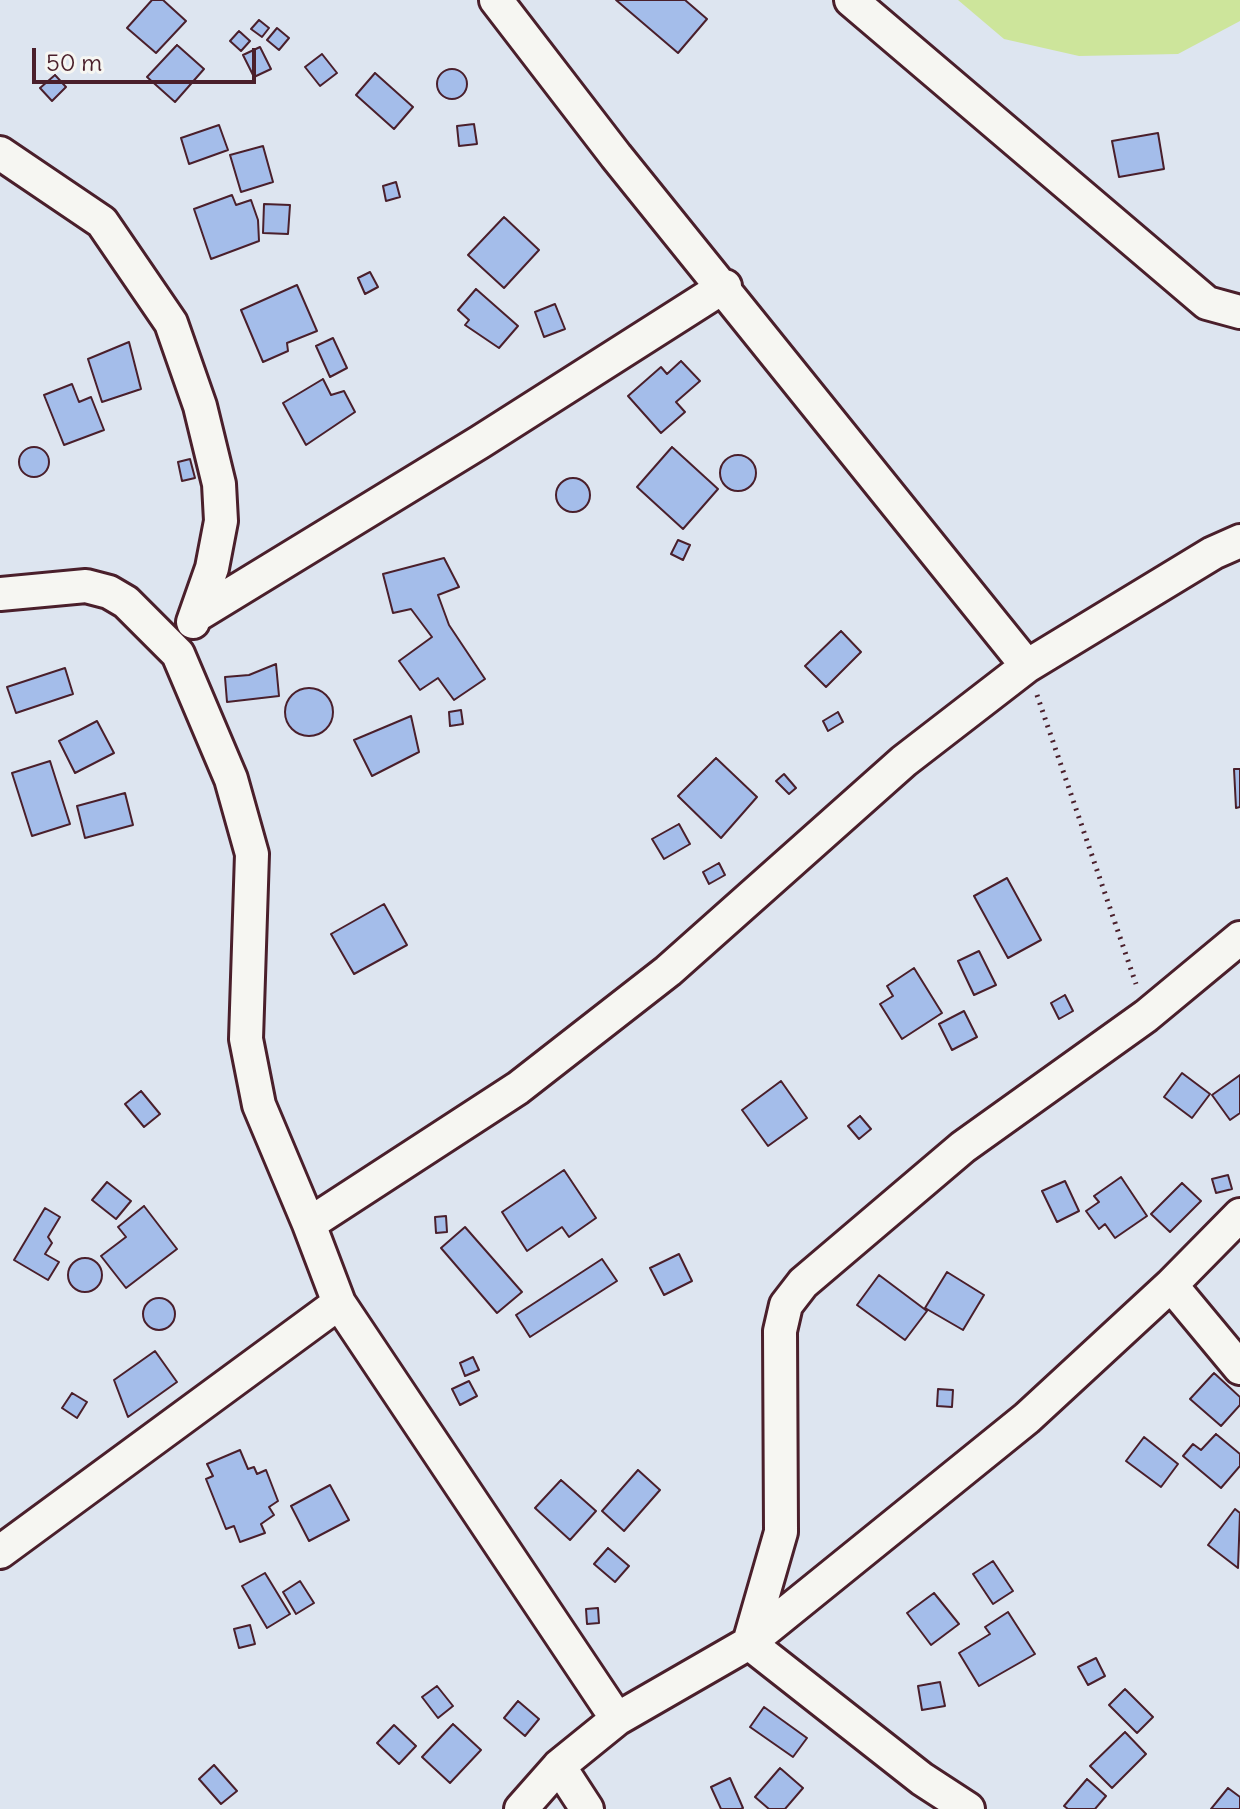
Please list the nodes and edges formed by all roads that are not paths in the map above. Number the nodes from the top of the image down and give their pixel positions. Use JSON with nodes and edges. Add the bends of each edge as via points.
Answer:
{"nodes":[{"id":1,"x":496,"y":0,"type":"edge"},
{"id":2,"x":851,"y":0,"type":"edge"},
{"id":3,"x":0,"y":153,"type":"edge"},
{"id":4,"x":725,"y":286,"type":"junction"},
{"id":5,"x":1240,"y":312,"type":"edge"},
{"id":6,"x":1240,"y":541,"type":"edge"},
{"id":7,"x":0,"y":594,"type":"edge"},
{"id":8,"x":197,"y":615,"type":"junction"},
{"id":9,"x":178,"y":654,"type":"junction"},
{"id":10,"x":1027,"y":666,"type":"junction"},
{"id":11,"x":1240,"y":938,"type":"edge"},
{"id":12,"x":1240,"y":1215,"type":"edge"},
{"id":13,"x":309,"y":1224,"type":"junction"},
{"id":14,"x":1171,"y":1285,"type":"junction"},
{"id":15,"x":339,"y":1303,"type":"junction"},
{"id":16,"x":1240,"y":1368,"type":"edge"},
{"id":17,"x":0,"y":1552,"type":"edge"},
{"id":18,"x":749,"y":1643,"type":"junction"},
{"id":19,"x":617,"y":1719,"type":"junction"},
{"id":20,"x":559,"y":1766,"type":"junction"},
{"id":21,"x":521,"y":1809,"type":"edge"},
{"id":22,"x":587,"y":1809,"type":"edge"},
{"id":23,"x":968,"y":1809,"type":"edge"}],
"edges":[{"from":1,"to":4,"type":"street"},
{"from":2,"to":5,"type":"street","via":[[1207,303]]},
{"from":3,"to":8,"type":"street","via":[[102,222],[171,323],[200,406],[219,484],[221,521]]},
{"from":4,"to":8,"type":"street"},
{"from":4,"to":10,"type":"street"},
{"from":6,"to":10,"type":"street"},
{"from":7,"to":9,"type":"street","via":[[86,586],[109,592]]},
{"from":8,"to":9,"type":"street"},
{"from":9,"to":13,"type":"street","via":[[231,779],[252,854],[246,1039],[259,1105]]},
{"from":10,"to":13,"type":"street","via":[[904,761],[668,971],[531,1078]]},
{"from":11,"to":18,"type":"street","via":[[1146,1016],[963,1147],[803,1283],[786,1305],[780,1331],[781,1532]]},
{"from":12,"to":14,"type":"street"},
{"from":13,"to":15,"type":"street"},
{"from":14,"to":16,"type":"street"},
{"from":14,"to":18,"type":"street","via":[[1027,1418]]},
{"from":15,"to":17,"type":"street"},
{"from":15,"to":19,"type":"street"},
{"from":18,"to":19,"type":"street"},
{"from":18,"to":23,"type":"street"},
{"from":19,"to":20,"type":"street"},
{"from":20,"to":21,"type":"street"},
{"from":20,"to":22,"type":"street"}]}
